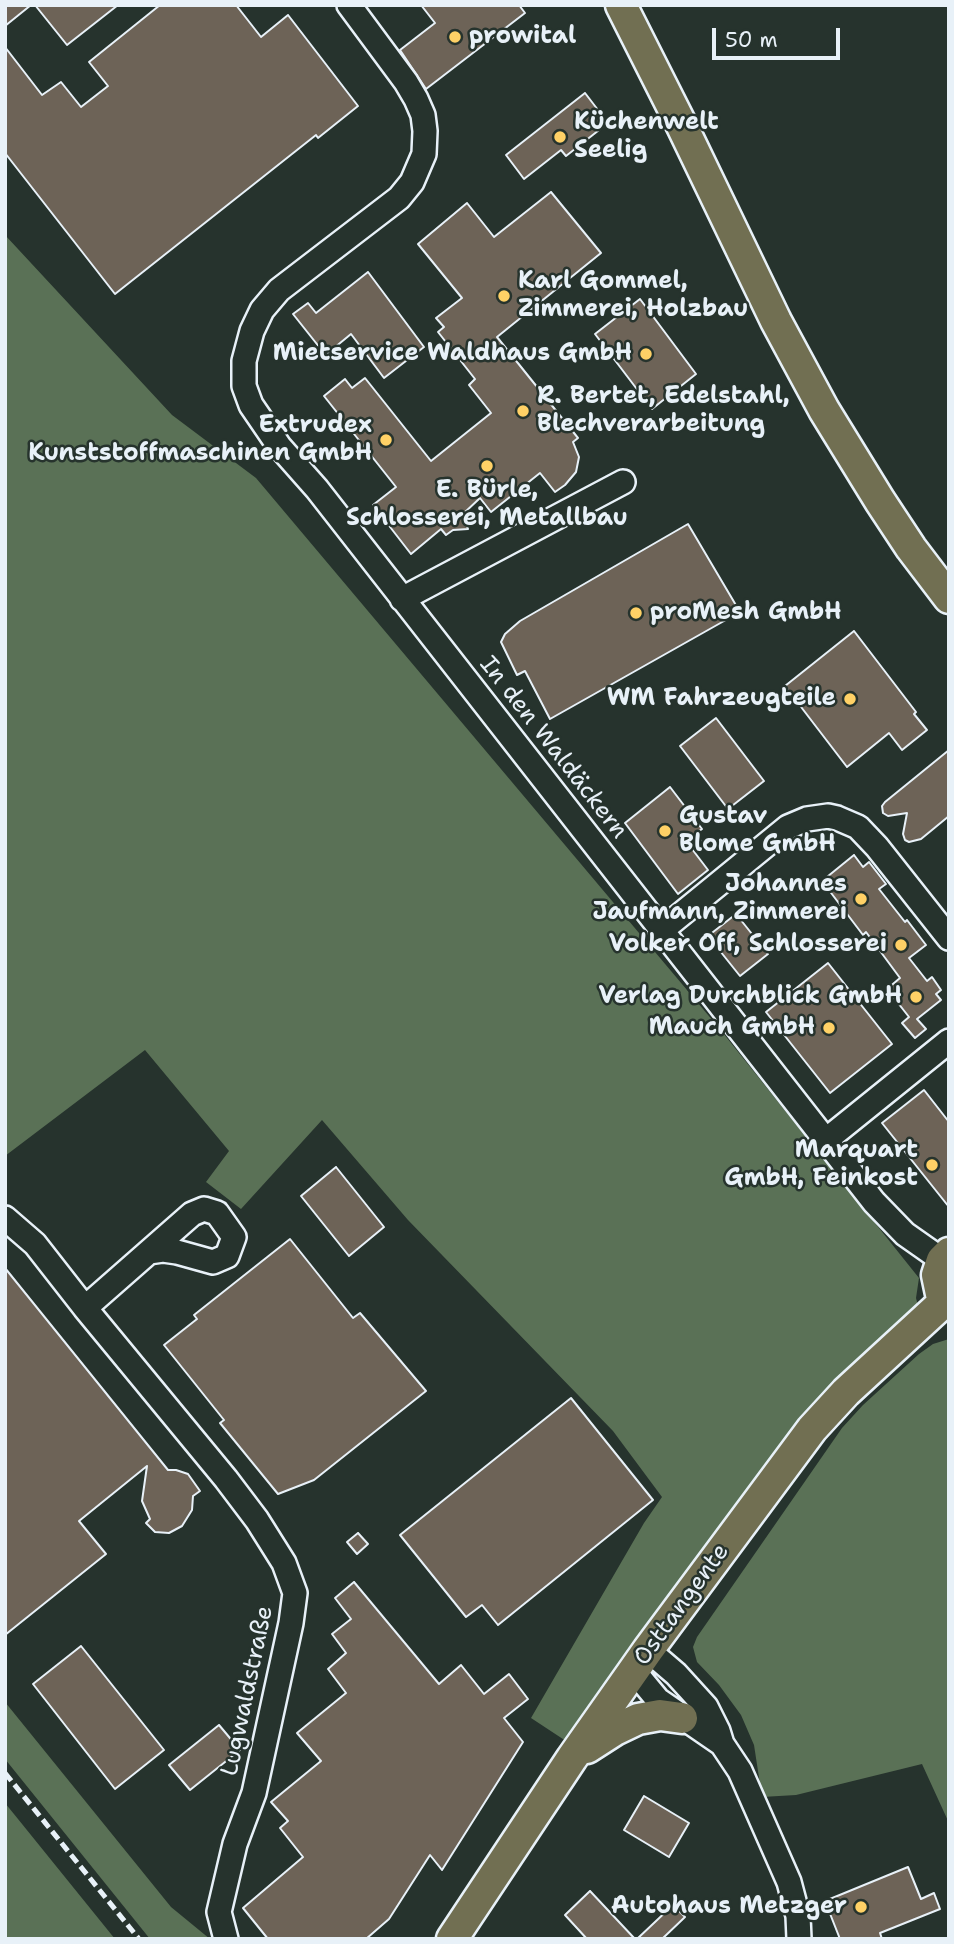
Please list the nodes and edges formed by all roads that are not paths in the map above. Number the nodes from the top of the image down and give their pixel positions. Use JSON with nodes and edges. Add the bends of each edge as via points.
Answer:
{"nodes":[{"id":1,"x":349,"y":5,"type":"edge"},
{"id":2,"x":621,"y":5,"type":"edge"},
{"id":3,"x":623,"y":482,"type":"dead end"},
{"id":4,"x":949,"y":598,"type":"edge"},
{"id":5,"x":402,"y":599,"type":"junction"},
{"id":6,"x":662,"y":930,"type":"junction"},
{"id":7,"x":949,"y":938,"type":"edge"},
{"id":8,"x":949,"y":1041,"type":"edge"},
{"id":9,"x":825,"y":1141,"type":"junction"},
{"id":10,"x":5,"y":1205,"type":"edge"},
{"id":11,"x":5,"y":1218,"type":"edge"},
{"id":12,"x":35,"y":1244,"type":"junction"},
{"id":13,"x":149,"y":1252,"type":"dead end"},
{"id":14,"x":945,"y":1256,"type":"edge"},
{"id":15,"x":947,"y":1301,"type":"edge"},
{"id":16,"x":85,"y":1308,"type":"junction"},
{"id":17,"x":641,"y":1660,"type":"junction"},
{"id":18,"x":682,"y":1718,"type":"junction"},
{"id":19,"x":722,"y":1744,"type":"junction"},
{"id":20,"x":572,"y":1758,"type":"junction"},
{"id":21,"x":226,"y":1939,"type":"edge"},
{"id":22,"x":453,"y":1939,"type":"edge"},
{"id":23,"x":799,"y":1939,"type":"edge"}],
"edges":[{"from":1,"to":5,"type":"street","name":"In den Waldäckern","via":[[416,99],[425,131],[422,162],[407,190],[389,207],[269,301],[251,331],[244,378],[251,405],[271,434]]},
{"from":2,"to":4,"type":"main road","via":[[818,400],[911,548]]},
{"from":3,"to":5,"type":"street"},
{"from":5,"to":6,"type":"street","name":"In den Waldäckern"},
{"from":6,"to":7,"type":"street","via":[[788,827],[828,816],[858,827]]},
{"from":6,"to":9,"type":"street","name":"In den Waldäckern"},
{"from":8,"to":9,"type":"street"},
{"from":9,"to":14,"type":"street","name":"In den Waldäckern","via":[[905,1234]]},
{"from":10,"to":12,"type":"street","name":"Lugwaldstraße"},
{"from":11,"to":12,"type":"street","name":"Lugwaldstraße"},
{"from":12,"to":16,"type":"street","name":"Lugwaldstraße"},
{"from":13,"to":16,"type":"street"},
{"from":14,"to":15,"type":"main road","name":"Osttangente","via":[[937,1275]]},
{"from":15,"to":17,"type":"main road","name":"Osttangente","via":[[846,1392],[813,1429]]},
{"from":16,"to":21,"type":"street","name":"Lugwaldstraße","via":[[257,1520],[284,1563],[295,1592],[254,1793],[219,1912]]},
{"from":17,"to":18,"type":"street","via":[[658,1700]]},
{"from":17,"to":19,"type":"street","via":[[676,1674],[706,1707]]},
{"from":17,"to":20,"type":"main road","name":"Osttangente"},
{"from":18,"to":19,"type":"street"},
{"from":18,"to":20,"type":"main road","via":[[638,1719]]},
{"from":19,"to":23,"type":"street","via":[[740,1771],[789,1882]]},
{"from":20,"to":22,"type":"main road","name":"Osttangente"}]}
